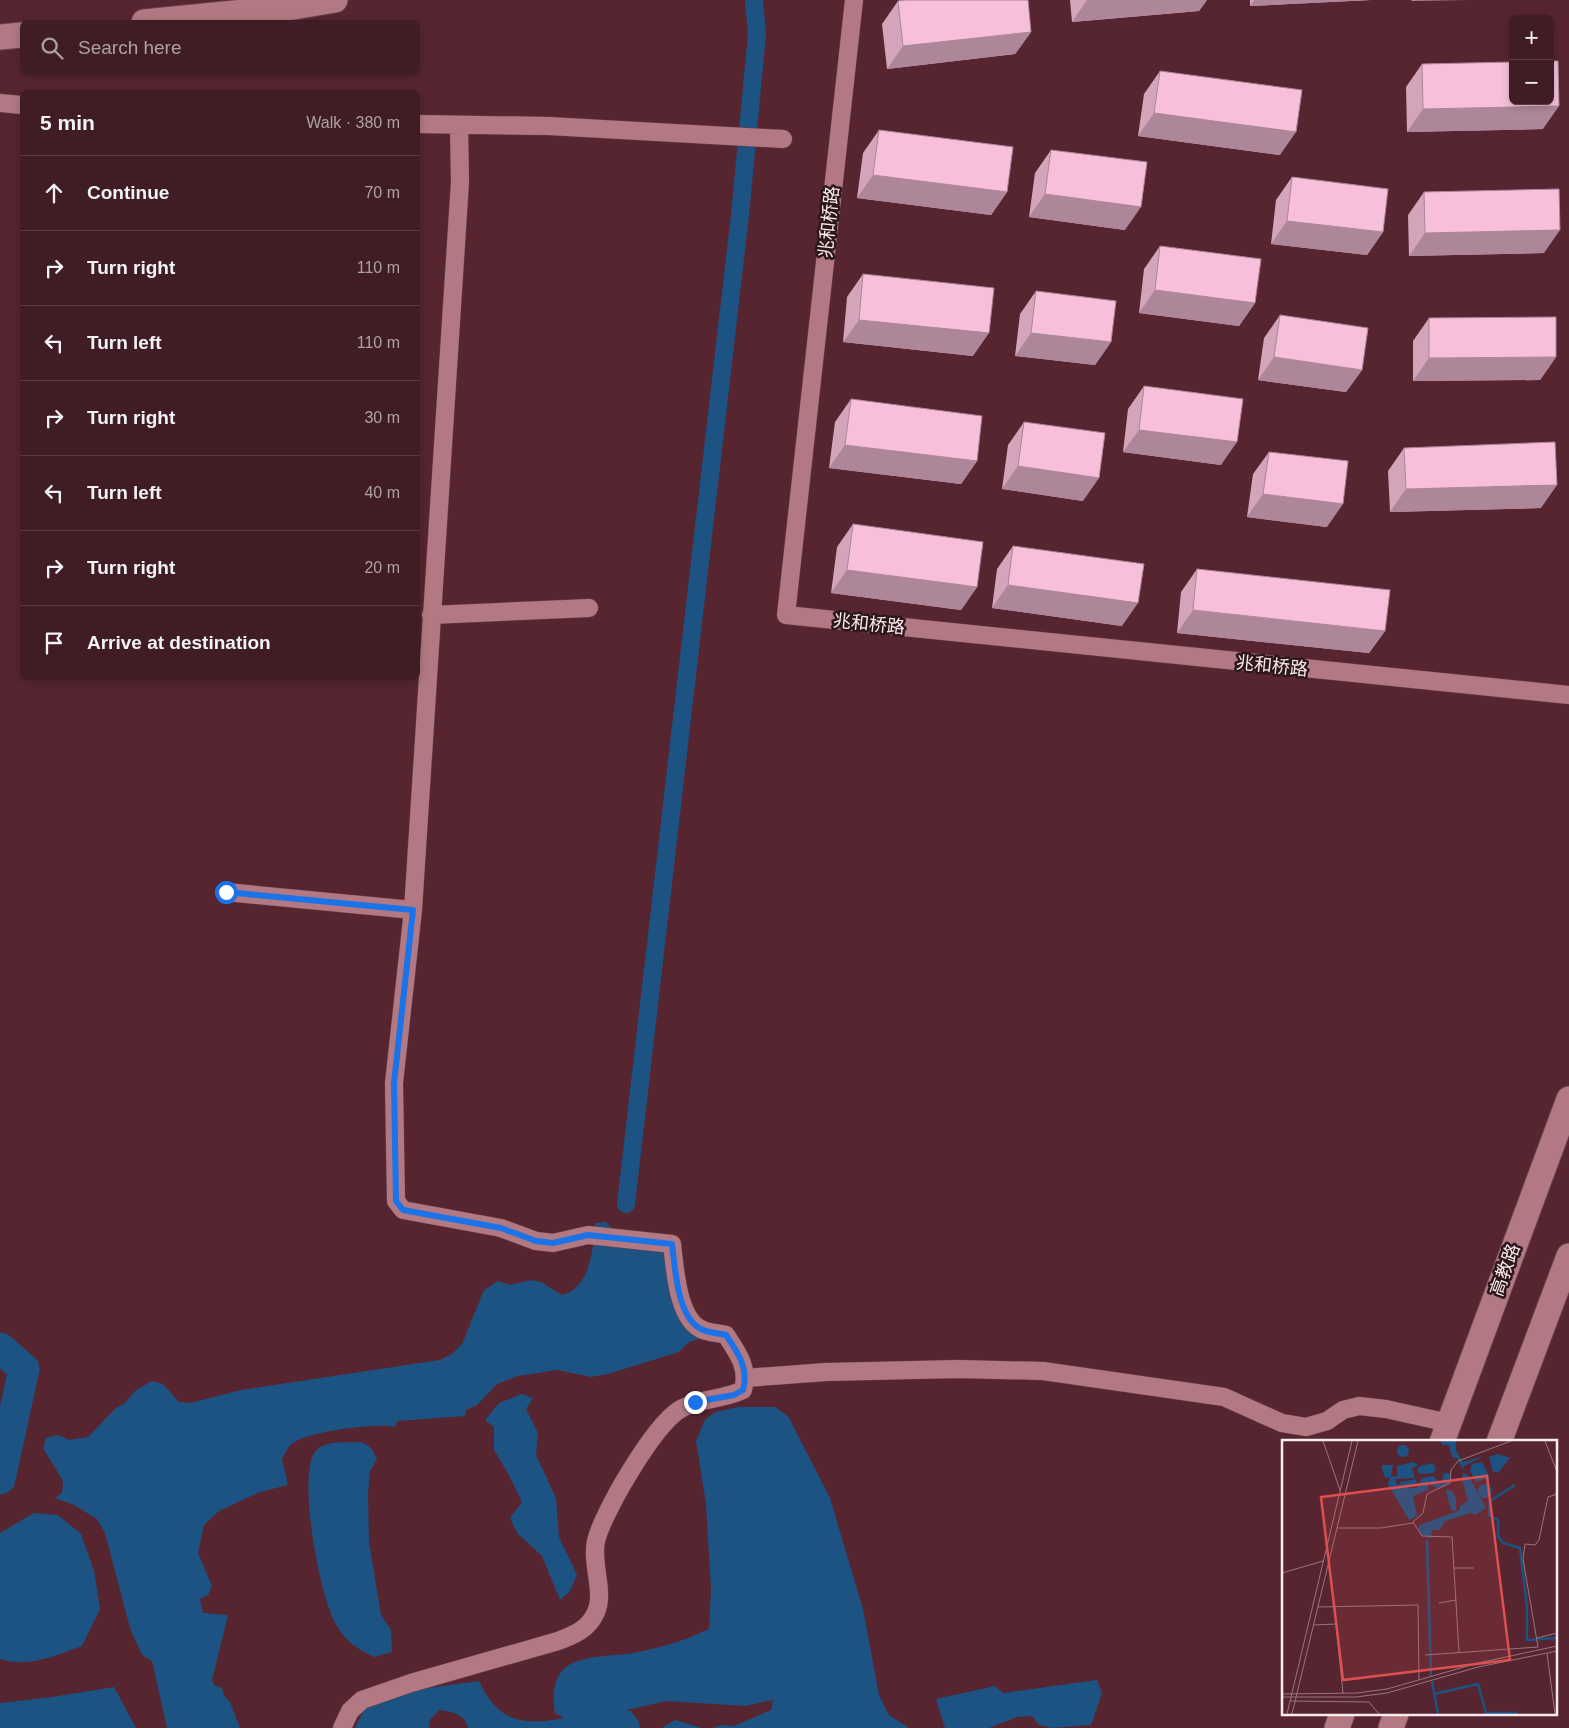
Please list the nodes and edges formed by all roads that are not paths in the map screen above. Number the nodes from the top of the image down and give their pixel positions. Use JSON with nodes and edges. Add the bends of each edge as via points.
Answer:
{"nodes":[{"id":1,"x":335,"y":0,"type":"edge"},
{"id":2,"x":854,"y":0,"type":"edge"},
{"id":3,"x":164,"y":20,"type":"edge"},
{"id":4,"x":20,"y":35,"type":"edge"},
{"id":5,"x":0,"y":37,"type":"edge"},
{"id":6,"x":0,"y":103,"type":"edge"},
{"id":7,"x":20,"y":105,"type":"edge"},
{"id":8,"x":420,"y":124,"type":"edge"},
{"id":9,"x":459,"y":125,"type":"junction"},
{"id":10,"x":783,"y":139,"type":"dead end"},
{"id":11,"x":589,"y":608,"type":"dead end"},
{"id":12,"x":432,"y":615,"type":"junction"},
{"id":13,"x":1569,"y":695,"type":"edge"},
{"id":14,"x":226,"y":892,"type":"dead end"},
{"id":15,"x":413,"y":910,"type":"junction"},
{"id":16,"x":1569,"y":1099,"type":"edge"},
{"id":17,"x":1569,"y":1256,"type":"edge"},
{"id":18,"x":746,"y":1378,"type":"junction"},
{"id":19,"x":1445,"y":1432,"type":"edge"},
{"id":20,"x":1500,"y":1440,"type":"edge"},
{"id":21,"x":1341,"y":1716,"type":"edge"},
{"id":22,"x":1395,"y":1716,"type":"edge"},
{"id":23,"x":342,"y":1728,"type":"edge"},
{"id":24,"x":1336,"y":1728,"type":"edge"},
{"id":25,"x":1391,"y":1728,"type":"edge"}],
"edges":[{"from":1,"to":3,"type":"main road"},
{"from":2,"to":13,"type":"street","name":"兆和桥路","via":[[786,615]]},
{"from":4,"to":5,"type":"main road"},
{"from":6,"to":7,"type":"street"},
{"from":8,"to":9,"type":"street"},
{"from":9,"to":10,"type":"street","via":[[549,126]]},
{"from":9,"to":12,"type":"street","via":[[460,182]]},
{"from":11,"to":12,"type":"street"},
{"from":12,"to":15,"type":"street"},
{"from":14,"to":15,"type":"street"},
{"from":15,"to":18,"type":"street","via":[[394,1083],[396,1201],[403,1210],[491,1226],[536,1241],[553,1243],[588,1235],[672,1244],[676,1281],[685,1310],[702,1330],[726,1335],[738,1352]]},
{"from":16,"to":19,"type":"main road","name":"高教路"},
{"from":17,"to":20,"type":"main road"},
{"from":18,"to":19,"type":"street","via":[[826,1372],[1043,1371],[1224,1397],[1282,1423],[1306,1427],[1359,1406],[1386,1409]]},
{"from":18,"to":23,"type":"street","via":[[743,1390],[734,1395],[695,1402],[678,1411],[662,1426],[640,1458],[614,1501],[596,1540],[597,1610],[591,1622],[580,1632],[362,1700],[350,1711]]},
{"from":21,"to":24,"type":"main road"},
{"from":22,"to":25,"type":"main road"}]}
